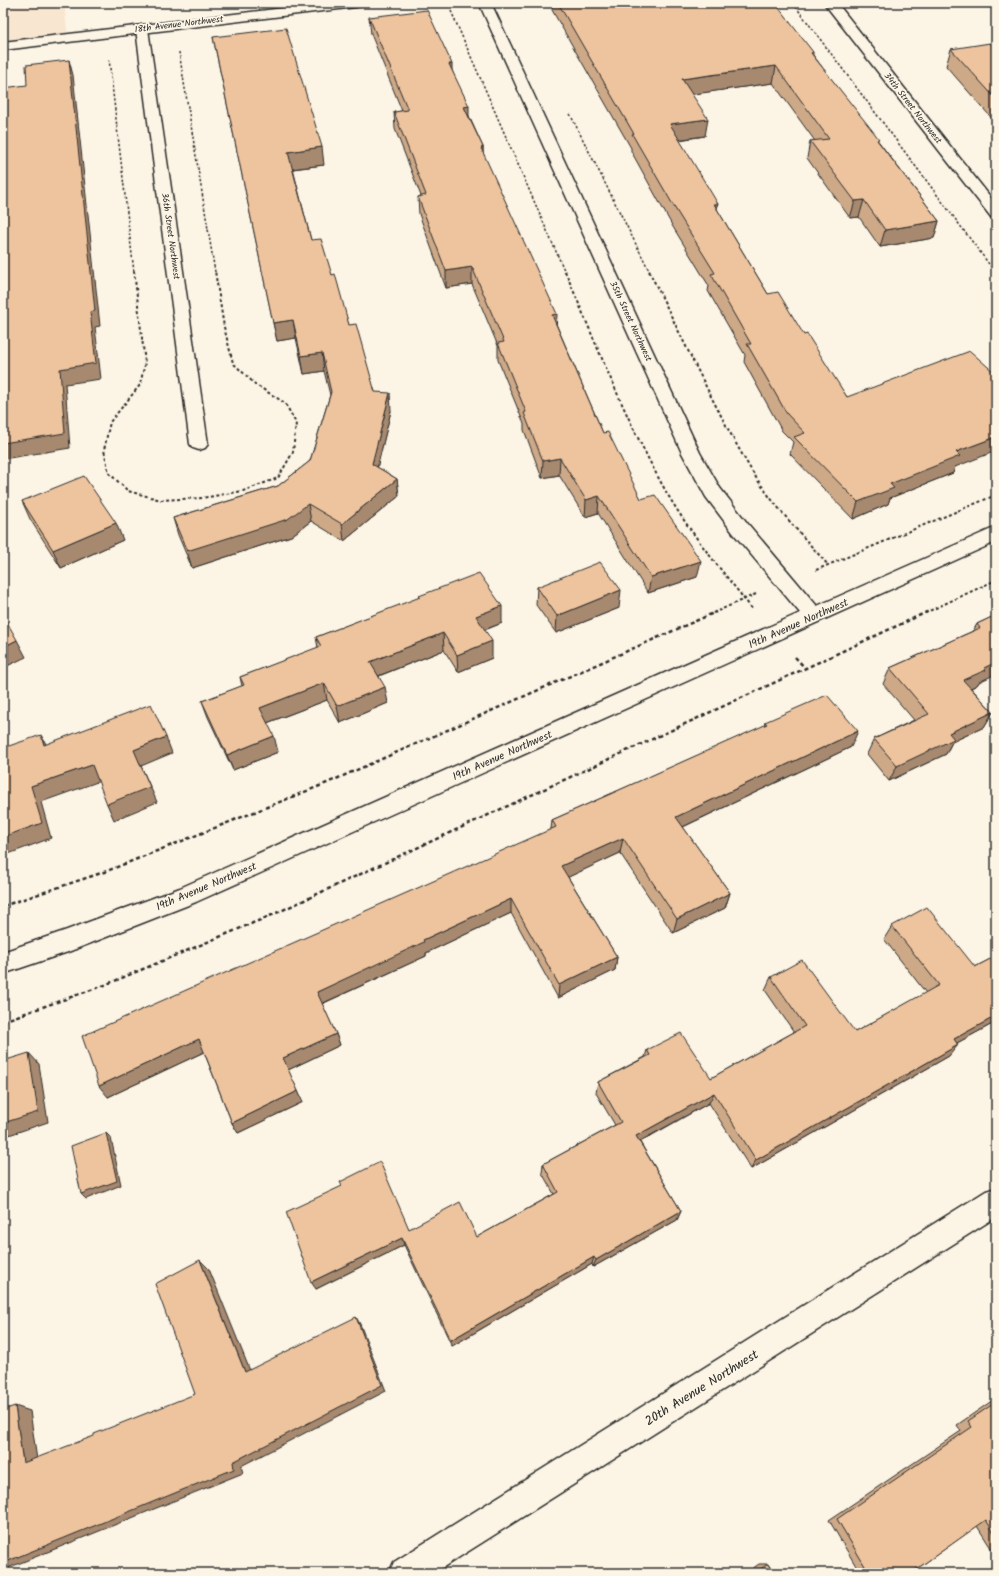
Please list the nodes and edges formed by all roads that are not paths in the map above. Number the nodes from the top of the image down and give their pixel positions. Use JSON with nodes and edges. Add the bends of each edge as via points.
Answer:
{"nodes":[{"id":1,"x":356,"y":3,"type":"edge"},
{"id":2,"x":485,"y":3,"type":"edge"},
{"id":3,"x":830,"y":3,"type":"edge"},
{"id":4,"x":142,"y":29,"type":"junction"},
{"id":5,"x":3,"y":46,"type":"edge"},
{"id":6,"x":996,"y":214,"type":"edge"},
{"id":7,"x":199,"y":444,"type":"dead end"},
{"id":8,"x":996,"y":534,"type":"edge"},
{"id":9,"x":814,"y":616,"type":"junction"},
{"id":10,"x":3,"y":963,"type":"edge"},
{"id":11,"x":996,"y":1201,"type":"edge"},
{"id":12,"x":405,"y":1573,"type":"edge"}],
"edges":[{"from":1,"to":4,"type":"street","name":"18th Avenue Northwest"},
{"from":2,"to":9,"type":"street","name":"35th Street Northwest","via":[[691,453],[713,492]]},
{"from":3,"to":6,"type":"street","name":"34th Street Northwest"},
{"from":4,"to":5,"type":"street","name":"18th Avenue Northwest"},
{"from":4,"to":7,"type":"street","name":"36th Street Northwest"},
{"from":8,"to":9,"type":"street","name":"19th Avenue Northwest"},
{"from":9,"to":10,"type":"street","name":"19th Avenue Northwest","via":[[188,895]]},
{"from":11,"to":12,"type":"street","name":"20th Avenue Northwest"}]}
